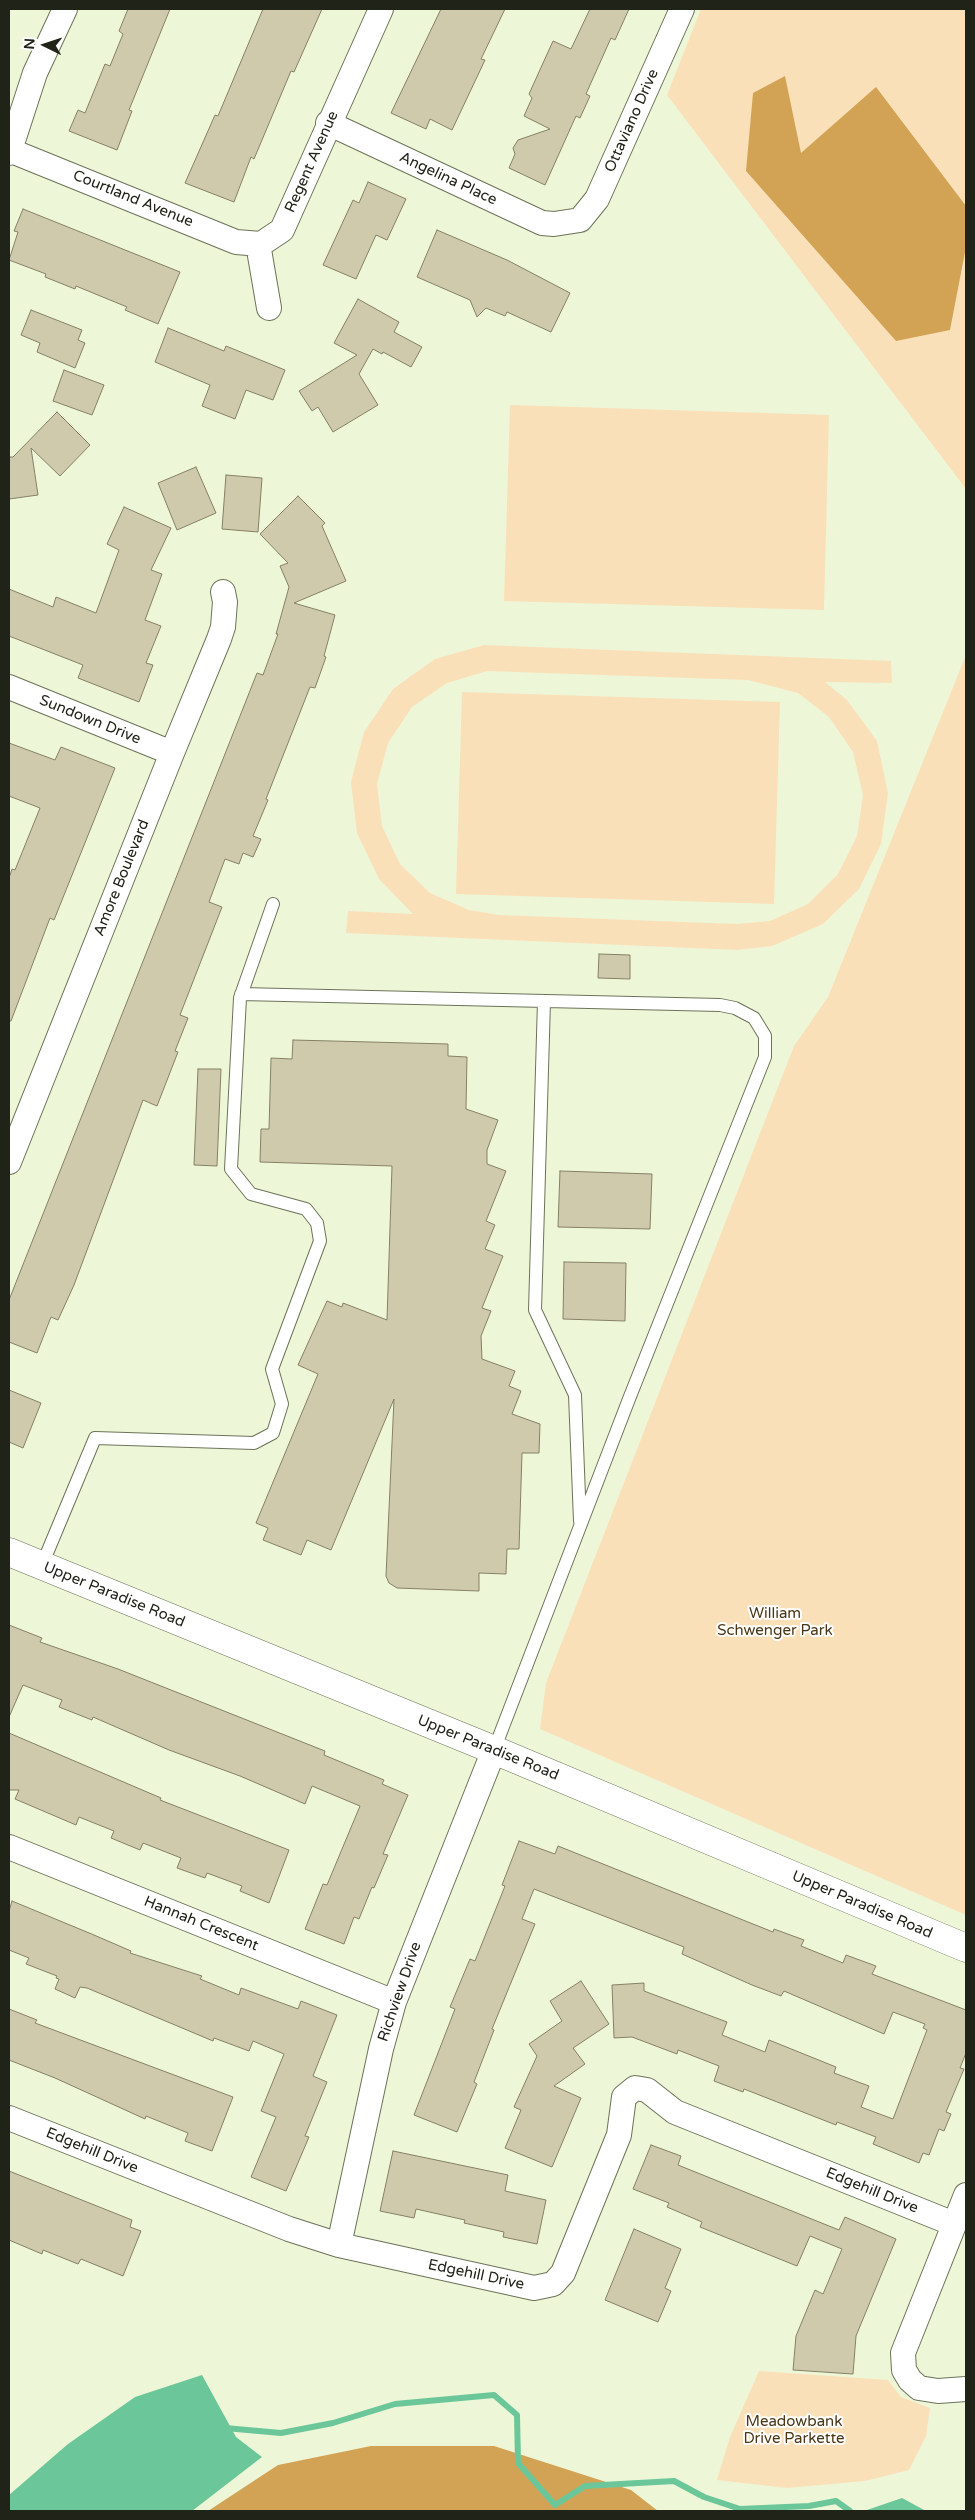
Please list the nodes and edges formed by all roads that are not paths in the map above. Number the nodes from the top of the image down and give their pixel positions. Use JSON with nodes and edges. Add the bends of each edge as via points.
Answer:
{"nodes":[{"id":1,"x":65,"y":9,"type":"edge"},
{"id":2,"x":381,"y":9,"type":"edge"},
{"id":3,"x":682,"y":9,"type":"edge"},
{"id":4,"x":328,"y":123,"type":"junction"},
{"id":5,"x":9,"y":151,"type":"edge"},
{"id":6,"x":570,"y":222,"type":"joint"},
{"id":7,"x":258,"y":244,"type":"junction"},
{"id":8,"x":269,"y":308,"type":"dead end"},
{"id":9,"x":223,"y":592,"type":"dead end"},
{"id":10,"x":9,"y":687,"type":"edge"},
{"id":11,"x":172,"y":753,"type":"junction"},
{"id":12,"x":273,"y":904,"type":"dead end"},
{"id":13,"x":241,"y":994,"type":"junction"},
{"id":14,"x":544,"y":1001,"type":"junction"},
{"id":15,"x":9,"y":1162,"type":"edge"},
{"id":16,"x":580,"y":1526,"type":"junction"},
{"id":17,"x":9,"y":1552,"type":"edge"},
{"id":18,"x":42,"y":1565,"type":"junction"},
{"id":19,"x":494,"y":1750,"type":"junction"},
{"id":20,"x":9,"y":1847,"type":"edge"},
{"id":21,"x":966,"y":1948,"type":"edge"},
{"id":22,"x":394,"y":2002,"type":"junction"},
{"id":23,"x":9,"y":2118,"type":"edge"},
{"id":24,"x":966,"y":2195,"type":"edge"},
{"id":25,"x":954,"y":2224,"type":"junction"},
{"id":26,"x":339,"y":2245,"type":"junction"},
{"id":27,"x":966,"y":2389,"type":"edge"}],
"edges":[{"from":1,"to":5,"type":"street","via":[[35,73]]},
{"from":2,"to":4,"type":"street","name":"Regent Avenue"},
{"from":3,"to":6,"type":"street","name":"Ottaviano Drive","via":[[597,199],[580,220]]},
{"from":4,"to":6,"type":"street","name":"Angelina Place","via":[[542,223]]},
{"from":4,"to":7,"type":"street","name":"Regent Avenue","via":[[282,230]]},
{"from":5,"to":7,"type":"street","name":"Courtland Avenue","via":[[236,242]]},
{"from":7,"to":8,"type":"street"},
{"from":9,"to":11,"type":"street","name":"Amore Boulevard","via":[[223,627]]},
{"from":10,"to":11,"type":"street","name":"Sundown Drive"},
{"from":11,"to":15,"type":"street","name":"Amore Boulevard"},
{"from":12,"to":13,"type":"lane"},
{"from":13,"to":14,"type":"lane"},
{"from":13,"to":18,"type":"lane","via":[[231,1169],[251,1194],[306,1209],[318,1223],[320,1241],[272,1369],[282,1404],[273,1433],[254,1444],[95,1438]]},
{"from":14,"to":16,"type":"lane","via":[[535,1310],[575,1395]]},
{"from":14,"to":16,"type":"lane","via":[[731,1007],[757,1021],[764,1032],[766,1044],[765,1057]]},
{"from":16,"to":19,"type":"lane"},
{"from":17,"to":18,"type":"main road","name":"Upper Paradise Road"},
{"from":18,"to":19,"type":"main road","name":"Upper Paradise Road"},
{"from":19,"to":21,"type":"main road","name":"Upper Paradise Road"},
{"from":19,"to":22,"type":"street","name":"Richview Drive"},
{"from":20,"to":22,"type":"street","name":"Hannah Crescent"},
{"from":22,"to":26,"type":"street","name":"Richview Drive"},
{"from":23,"to":26,"type":"street","name":"Edgehill Drive","via":[[252,2216]]},
{"from":24,"to":25,"type":"street"},
{"from":25,"to":26,"type":"street","name":"Edgehill Drive","via":[[675,2112],[647,2090],[635,2088],[624,2097],[619,2135],[563,2273],[553,2284],[534,2288]]},
{"from":25,"to":27,"type":"street","via":[[903,2353],[904,2370],[920,2388],[938,2391]]}]}
